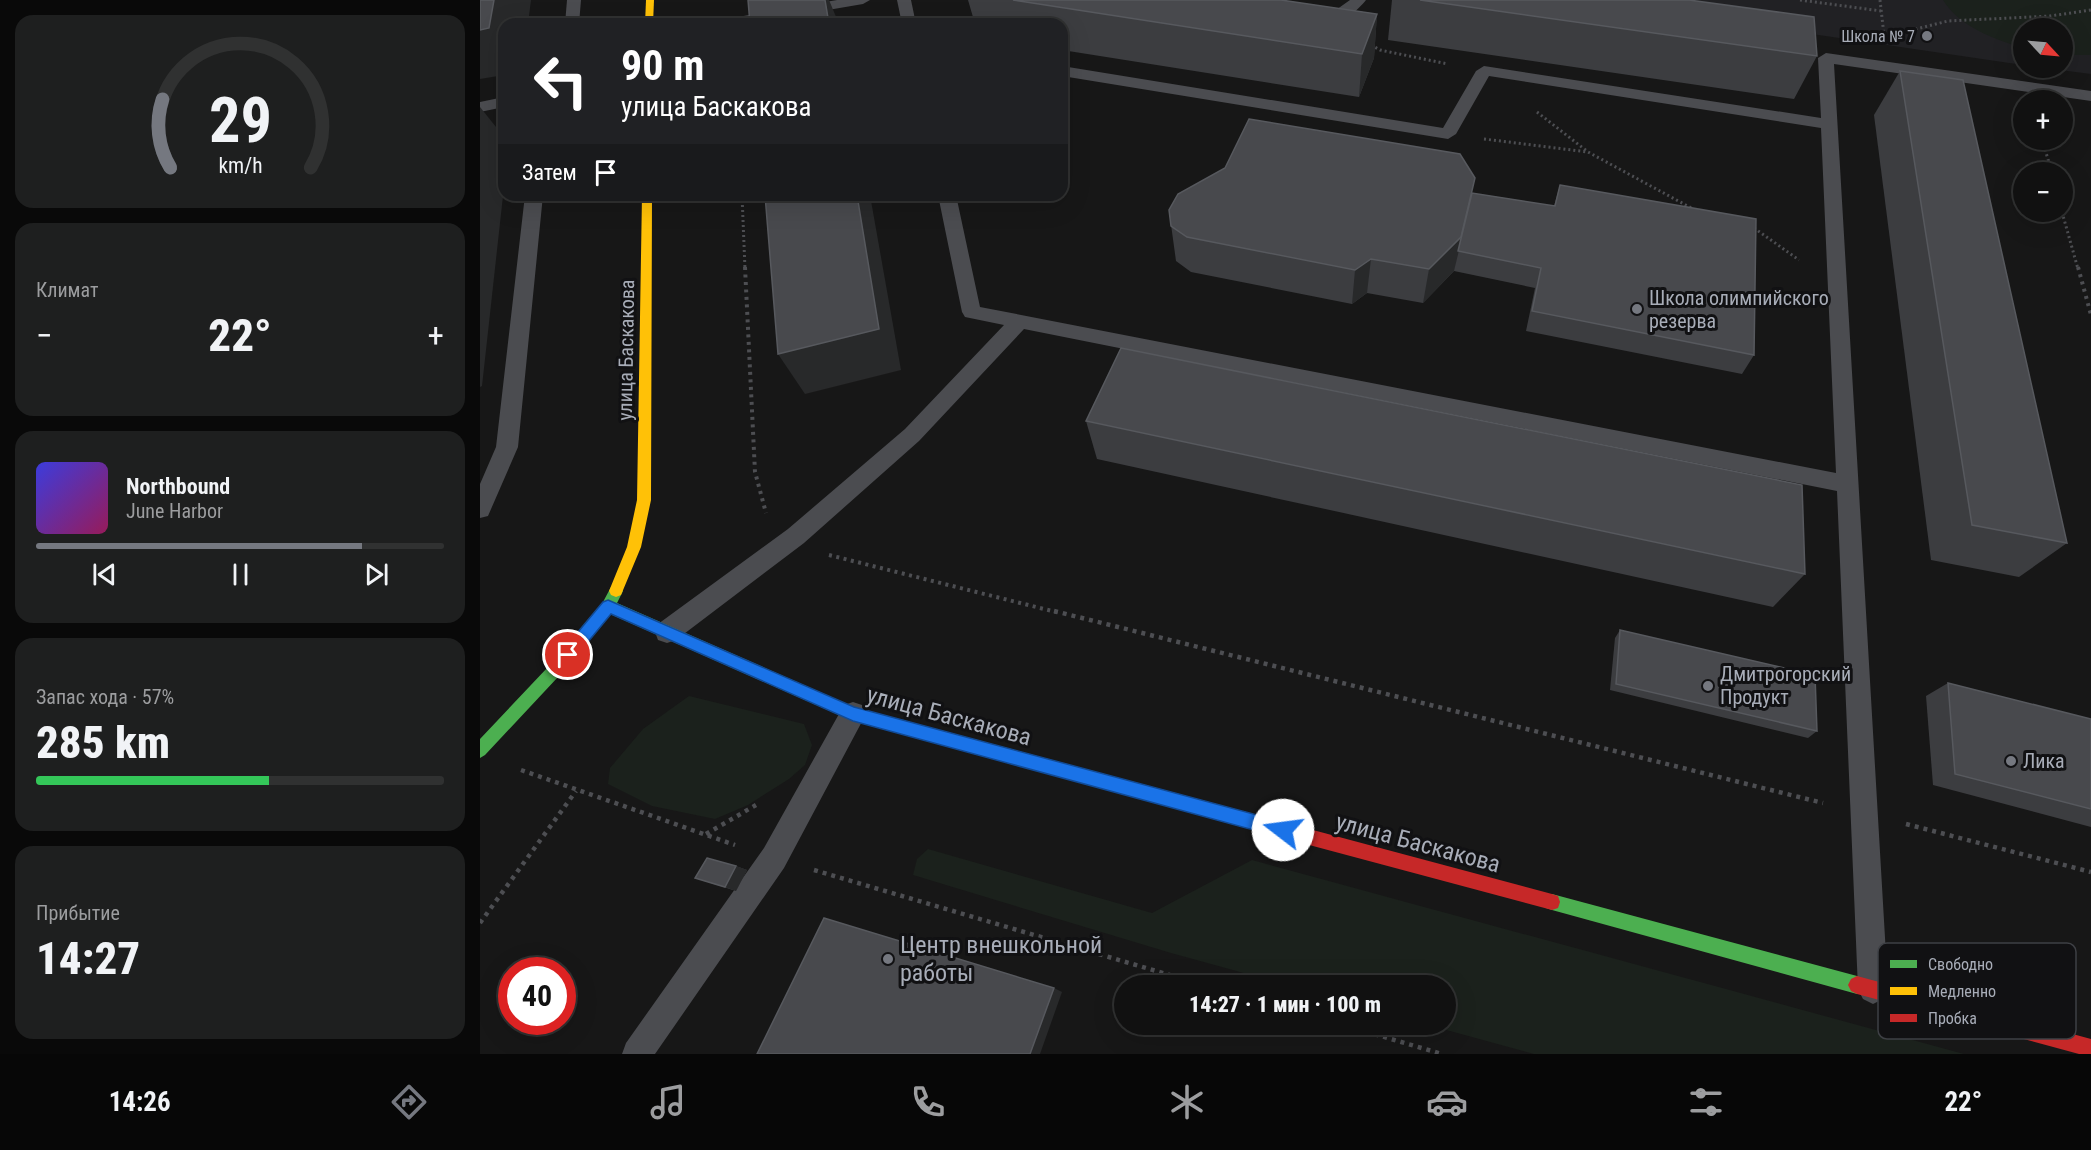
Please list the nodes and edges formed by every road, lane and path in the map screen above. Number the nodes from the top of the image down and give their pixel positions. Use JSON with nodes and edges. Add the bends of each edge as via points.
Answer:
{"nodes":[{"id":1,"x":574,"y":0,"type":"edge"},
{"id":2,"x":650,"y":0,"type":"edge"},
{"id":3,"x":863,"y":0,"type":"edge"},
{"id":4,"x":904,"y":0,"type":"edge"},
{"id":5,"x":1359,"y":0,"type":"edge"},
{"id":6,"x":1800,"y":0,"type":"edge"},
{"id":7,"x":2091,"y":10,"type":"edge"},
{"id":8,"x":1881,"y":11,"type":"dead end"},
{"id":9,"x":572,"y":18,"type":"edge"},
{"id":10,"x":649,"y":18,"type":"edge"},
{"id":11,"x":756,"y":18,"type":"edge"},
{"id":12,"x":908,"y":18,"type":"edge"},
{"id":13,"x":1307,"y":19,"type":"edge"},
{"id":14,"x":1896,"y":35,"type":"dead end"},
{"id":15,"x":1068,"y":71,"type":"edge"},
{"id":16,"x":2091,"y":96,"type":"edge"},
{"id":17,"x":498,"y":103,"type":"edge"},
{"id":18,"x":480,"y":107,"type":"edge"},
{"id":19,"x":1830,"y":124,"type":"junction"},
{"id":20,"x":1448,"y":134,"type":"junction"},
{"id":21,"x":533,"y":201,"type":"edge"},
{"id":22,"x":647,"y":201,"type":"edge"},
{"id":23,"x":742,"y":201,"type":"edge"},
{"id":24,"x":947,"y":201,"type":"edge"},
{"id":25,"x":1702,"y":214,"type":"edge"},
{"id":26,"x":2065,"y":222,"type":"edge"},
{"id":27,"x":1744,"y":225,"type":"edge"},
{"id":28,"x":1838,"y":288,"type":"junction"},
{"id":29,"x":2091,"y":315,"type":"edge"},
{"id":30,"x":1020,"y":321,"type":"junction"},
{"id":31,"x":1847,"y":484,"type":"junction"},
{"id":32,"x":480,"y":509,"type":"edge"},
{"id":33,"x":796,"y":536,"type":"junction"},
{"id":34,"x":608,"y":606,"type":"junction"},
{"id":35,"x":667,"y":632,"type":"junction"},
{"id":36,"x":853,"y":714,"type":"junction"},
{"id":37,"x":480,"y":750,"type":"edge"},
{"id":38,"x":512,"y":767,"type":"dead end"},
{"id":39,"x":576,"y":791,"type":"junction"},
{"id":40,"x":1863,"y":813,"type":"junction"},
{"id":41,"x":774,"y":858,"type":"junction"},
{"id":42,"x":2091,"y":872,"type":"edge"},
{"id":43,"x":480,"y":923,"type":"edge"},
{"id":44,"x":1170,"y":975,"type":"edge"},
{"id":45,"x":1873,"y":989,"type":"junction"},
{"id":46,"x":1878,"y":991,"type":"edge"},
{"id":47,"x":1377,"y":1035,"type":"edge"},
{"id":48,"x":2024,"y":1039,"type":"edge"},
{"id":49,"x":2039,"y":1044,"type":"edge"},
{"id":50,"x":2091,"y":1048,"type":"edge"},
{"id":51,"x":637,"y":1054,"type":"edge"},
{"id":52,"x":1442,"y":1054,"type":"edge"}],
"edges":[{"from":1,"to":9,"type":"lane"},
{"from":2,"to":10,"type":"street"},
{"from":3,"to":11,"type":"lane"},
{"from":4,"to":12,"type":"lane"},
{"from":5,"to":13,"type":"lane","via":[[1329,22]]},
{"from":6,"to":8,"type":"path"},
{"from":7,"to":14,"type":"path","via":[[2066,16],[1928,24]]},
{"from":15,"to":20,"type":"lane"},
{"from":16,"to":19,"type":"lane","via":[[1826,58]]},
{"from":17,"to":18,"type":"lane"},
{"from":19,"to":20,"type":"lane","via":[[1484,71]]},
{"from":19,"to":28,"type":"lane"},
{"from":20,"to":25,"type":"path","via":[[1588,152]]},
{"from":21,"to":32,"type":"lane","via":[[507,447]]},
{"from":22,"to":34,"type":"street","name":"улица Баскакова","via":[[644,500],[633,556]]},
{"from":23,"to":33,"type":"path","via":[[755,472],[766,514]]},
{"from":24,"to":30,"type":"lane","via":[[972,312]]},
{"from":26,"to":29,"type":"path"},
{"from":27,"to":28,"type":"path","via":[[1754,228]]},
{"from":28,"to":31,"type":"lane"},
{"from":30,"to":31,"type":"lane"},
{"from":30,"to":33,"type":"lane","via":[[912,435]]},
{"from":31,"to":40,"type":"lane"},
{"from":33,"to":35,"type":"lane"},
{"from":33,"to":40,"type":"path","via":[[830,556]]},
{"from":34,"to":35,"type":"street","name":"улица Баскакова"},
{"from":34,"to":37,"type":"street","name":"улица Баскакова"},
{"from":35,"to":36,"type":"street","name":"улица Баскакова"},
{"from":36,"to":41,"type":"lane"},
{"from":36,"to":45,"type":"street","name":"улица Баскакова"},
{"from":38,"to":39,"type":"path"},
{"from":39,"to":41,"type":"path"},
{"from":39,"to":43,"type":"path"},
{"from":40,"to":42,"type":"path"},
{"from":40,"to":45,"type":"lane"},
{"from":41,"to":44,"type":"path"},
{"from":41,"to":51,"type":"lane"},
{"from":45,"to":46,"type":"street","name":"улица Баскакова"},
{"from":47,"to":52,"type":"path"},
{"from":48,"to":49,"type":"street","name":"улица Баскакова"},
{"from":49,"to":50,"type":"street","name":"улица Баскакова"}]}
